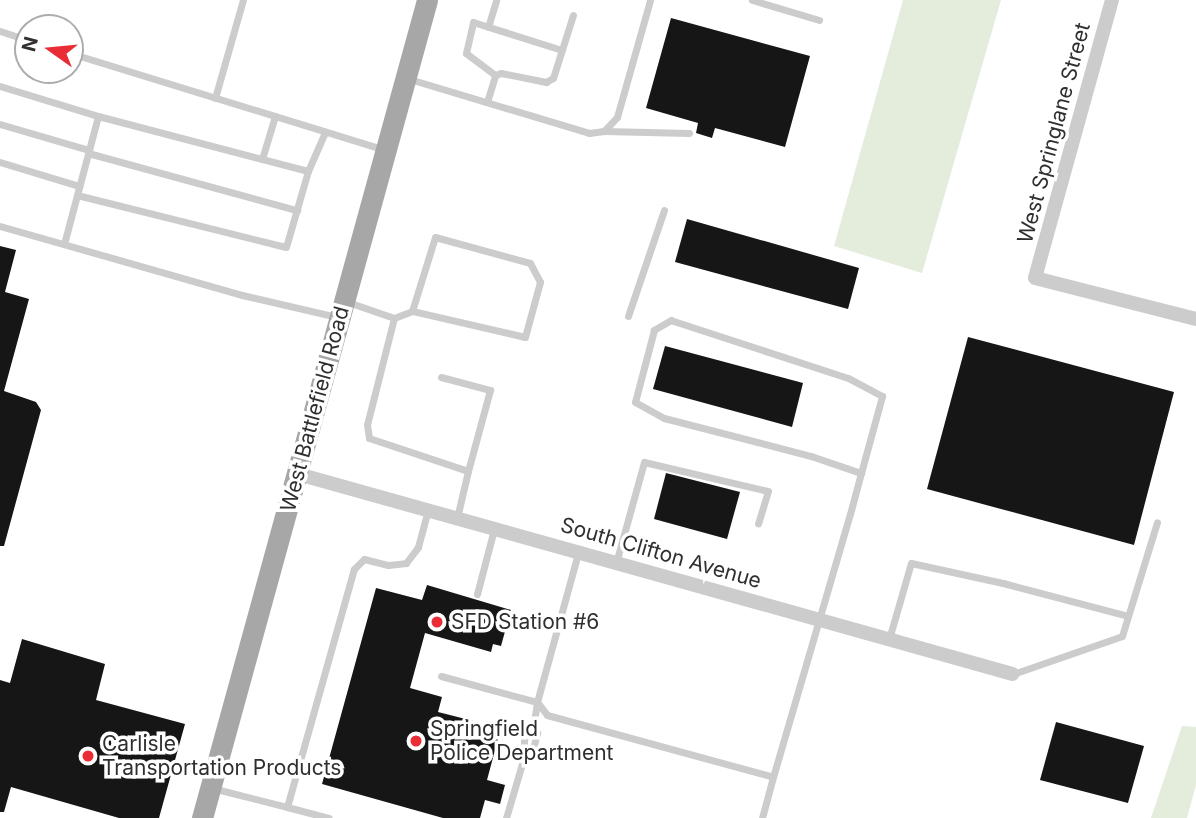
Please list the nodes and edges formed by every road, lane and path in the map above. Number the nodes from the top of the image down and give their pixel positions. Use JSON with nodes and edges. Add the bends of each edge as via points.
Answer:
{"nodes":[{"id":1,"x":243,"y":0,"type":"edge"},
{"id":2,"x":427,"y":0,"type":"edge"},
{"id":3,"x":496,"y":0,"type":"edge"},
{"id":4,"x":650,"y":0,"type":"edge"},
{"id":5,"x":752,"y":0,"type":"edge"},
{"id":6,"x":1112,"y":0,"type":"edge"},
{"id":7,"x":573,"y":15,"type":"dead end"},
{"id":8,"x":819,"y":20,"type":"dead end"},
{"id":9,"x":488,"y":27,"type":"junction"},
{"id":10,"x":562,"y":50,"type":"junction"},
{"id":11,"x":84,"y":57,"type":"edge"},
{"id":12,"x":495,"y":75,"type":"junction"},
{"id":13,"x":406,"y":78,"type":"junction"},
{"id":14,"x":0,"y":86,"type":"edge"},
{"id":15,"x":215,"y":98,"type":"junction"},
{"id":16,"x":487,"y":102,"type":"junction"},
{"id":17,"x":98,"y":116,"type":"junction"},
{"id":18,"x":275,"y":116,"type":"junction"},
{"id":19,"x":0,"y":124,"type":"edge"},
{"id":20,"x":604,"y":131,"type":"junction"},
{"id":21,"x":325,"y":132,"type":"junction"},
{"id":22,"x":689,"y":133,"type":"dead end"},
{"id":23,"x":386,"y":150,"type":"junction"},
{"id":24,"x":88,"y":151,"type":"junction"},
{"id":25,"x":262,"y":159,"type":"junction"},
{"id":26,"x":0,"y":162,"type":"edge"},
{"id":27,"x":308,"y":171,"type":"junction"},
{"id":28,"x":79,"y":186,"type":"junction"},
{"id":29,"x":77,"y":195,"type":"junction"},
{"id":30,"x":297,"y":210,"type":"junction"},
{"id":31,"x":664,"y":210,"type":"dead end"},
{"id":32,"x":0,"y":226,"type":"edge"},
{"id":33,"x":64,"y":244,"type":"junction"},
{"id":34,"x":342,"y":309,"type":"junction"},
{"id":35,"x":412,"y":311,"type":"junction"},
{"id":36,"x":628,"y":316,"type":"dead end"},
{"id":37,"x":394,"y":318,"type":"junction"},
{"id":38,"x":1196,"y":319,"type":"edge"},
{"id":39,"x":441,"y":377,"type":"dead end"},
{"id":40,"x":468,"y":471,"type":"junction"},
{"id":41,"x":861,"y":473,"type":"junction"},
{"id":42,"x":298,"y":474,"type":"junction"},
{"id":43,"x":428,"y":510,"type":"junction"},
{"id":44,"x":457,"y":518,"type":"junction"},
{"id":45,"x":1157,"y":522,"type":"dead end"},
{"id":46,"x":758,"y":524,"type":"dead end"},
{"id":47,"x":495,"y":529,"type":"junction"},
{"id":48,"x":578,"y":552,"type":"junction"},
{"id":49,"x":616,"y":563,"type":"junction"},
{"id":50,"x":477,"y":594,"type":"dead end"},
{"id":51,"x":1128,"y":616,"type":"junction"},
{"id":52,"x":819,"y":619,"type":"junction"},
{"id":53,"x":889,"y":639,"type":"junction"},
{"id":54,"x":1013,"y":674,"type":"joint"},
{"id":55,"x":441,"y":676,"type":"dead end"},
{"id":56,"x":537,"y":702,"type":"junction"},
{"id":57,"x":773,"y":777,"type":"junction"},
{"id":58,"x":211,"y":788,"type":"junction"},
{"id":59,"x":287,"y":807,"type":"junction"},
{"id":60,"x":202,"y":818,"type":"edge"},
{"id":61,"x":329,"y":818,"type":"edge"},
{"id":62,"x":507,"y":818,"type":"edge"},
{"id":63,"x":762,"y":818,"type":"edge"}],
"edges":[{"from":1,"to":15,"type":"lane"},
{"from":2,"to":13,"type":"main road","name":"West Battlefield Road"},
{"from":3,"to":9,"type":"lane"},
{"from":4,"to":20,"type":"lane","via":[[617,117]]},
{"from":5,"to":8,"type":"lane"},
{"from":6,"to":38,"type":"street","name":"West Springlane Street","via":[[1035,278]]},
{"from":7,"to":10,"type":"lane"},
{"from":9,"to":10,"type":"lane"},
{"from":9,"to":12,"type":"lane","via":[[473,22],[466,53]]},
{"from":10,"to":12,"type":"lane","via":[[553,78],[546,82]]},
{"from":11,"to":15,"type":"lane"},
{"from":12,"to":16,"type":"lane"},
{"from":13,"to":16,"type":"lane"},
{"from":13,"to":23,"type":"main road","name":"West Battlefield Road"},
{"from":14,"to":17,"type":"lane"},
{"from":15,"to":18,"type":"lane"},
{"from":16,"to":20,"type":"lane","via":[[589,133]]},
{"from":17,"to":24,"type":"lane"},
{"from":17,"to":25,"type":"lane"},
{"from":18,"to":21,"type":"lane"},
{"from":18,"to":25,"type":"lane"},
{"from":19,"to":24,"type":"lane"},
{"from":20,"to":22,"type":"lane"},
{"from":21,"to":23,"type":"lane"},
{"from":21,"to":27,"type":"lane"},
{"from":23,"to":34,"type":"main road","name":"West Battlefield Road"},
{"from":24,"to":28,"type":"lane"},
{"from":24,"to":30,"type":"lane"},
{"from":25,"to":27,"type":"lane"},
{"from":26,"to":28,"type":"lane"},
{"from":27,"to":30,"type":"lane"},
{"from":28,"to":29,"type":"lane"},
{"from":29,"to":30,"type":"lane","via":[[286,247]]},
{"from":29,"to":33,"type":"lane"},
{"from":31,"to":36,"type":"lane"},
{"from":32,"to":33,"type":"lane"},
{"from":33,"to":34,"type":"lane","via":[[242,295]]},
{"from":34,"to":37,"type":"lane"},
{"from":34,"to":42,"type":"main road","name":"West Battlefield Road"},
{"from":35,"to":35,"type":"lane","via":[[435,237],[530,263],[540,282],[525,337]]},
{"from":35,"to":37,"type":"lane"},
{"from":37,"to":40,"type":"lane","via":[[367,425],[369,438]]},
{"from":39,"to":40,"type":"lane","via":[[490,390]]},
{"from":40,"to":44,"type":"lane"},
{"from":41,"to":41,"type":"lane","via":[[882,396],[848,378],[671,320],[654,331],[635,402],[664,418]]},
{"from":41,"to":52,"type":"lane"},
{"from":42,"to":43,"type":"street","name":"South Clifton Avenue"},
{"from":42,"to":58,"type":"main road","name":"West Battlefield Road"},
{"from":43,"to":44,"type":"street","name":"South Clifton Avenue"},
{"from":43,"to":59,"type":"lane","via":[[418,547],[407,563],[388,565],[364,559],[354,569]]},
{"from":44,"to":47,"type":"street","name":"South Clifton Avenue"},
{"from":45,"to":51,"type":"lane"},
{"from":46,"to":49,"type":"lane","via":[[768,491],[644,462]]},
{"from":47,"to":48,"type":"street","name":"South Clifton Avenue"},
{"from":47,"to":50,"type":"lane"},
{"from":48,"to":49,"type":"street","name":"South Clifton Avenue"},
{"from":48,"to":56,"type":"lane"},
{"from":49,"to":52,"type":"street","name":"South Clifton Avenue"},
{"from":51,"to":53,"type":"lane","via":[[911,563]]},
{"from":51,"to":54,"type":"lane","via":[[1122,636]]},
{"from":52,"to":53,"type":"street","name":"South Clifton Avenue"},
{"from":52,"to":57,"type":"lane"},
{"from":53,"to":54,"type":"street","name":"South Clifton Avenue"},
{"from":55,"to":56,"type":"lane"},
{"from":56,"to":57,"type":"lane","via":[[547,715]]},
{"from":56,"to":62,"type":"lane"},
{"from":57,"to":63,"type":"lane"},
{"from":58,"to":59,"type":"lane"},
{"from":58,"to":60,"type":"main road","name":"West Battlefield Road"},
{"from":59,"to":61,"type":"lane"}]}
